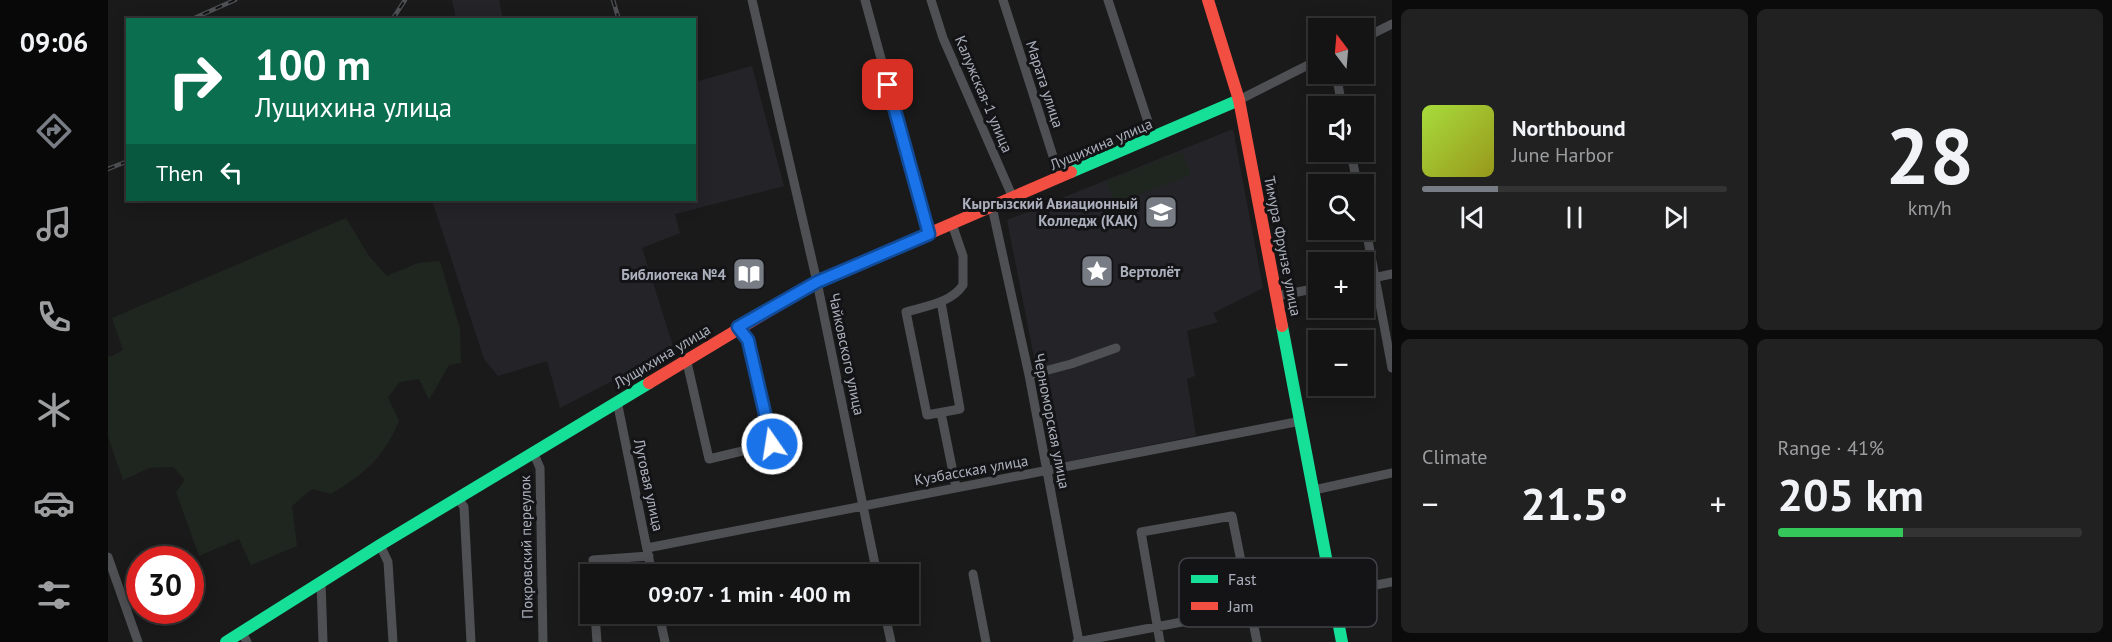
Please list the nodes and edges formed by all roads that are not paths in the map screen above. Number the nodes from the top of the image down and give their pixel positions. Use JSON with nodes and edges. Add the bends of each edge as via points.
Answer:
{"nodes":[{"id":1,"x":752,"y":0,"type":"edge"},
{"id":2,"x":865,"y":0,"type":"edge"},
{"id":3,"x":932,"y":0,"type":"edge"},
{"id":4,"x":1003,"y":0,"type":"edge"},
{"id":5,"x":1108,"y":0,"type":"edge"},
{"id":6,"x":1208,"y":0,"type":"edge"},
{"id":7,"x":1392,"y":24,"type":"edge"},
{"id":8,"x":1374,"y":33,"type":"edge"},
{"id":9,"x":1308,"y":65,"type":"edge"},
{"id":10,"x":1239,"y":100,"type":"junction"},
{"id":11,"x":1153,"y":137,"type":"junction"},
{"id":12,"x":1060,"y":178,"type":"junction"},
{"id":13,"x":1013,"y":198,"type":"junction"},
{"id":14,"x":992,"y":207,"type":"junction"},
{"id":15,"x":952,"y":224,"type":"junction"},
{"id":16,"x":929,"y":234,"type":"junction"},
{"id":17,"x":1368,"y":240,"type":"edge"},
{"id":18,"x":1392,"y":274,"type":"edge"},
{"id":19,"x":1375,"y":278,"type":"junction"},
{"id":20,"x":817,"y":282,"type":"junction"},
{"id":21,"x":1308,"y":290,"type":"edge"},
{"id":22,"x":1277,"y":296,"type":"junction"},
{"id":23,"x":941,"y":302,"type":"junction"},
{"id":24,"x":738,"y":327,"type":"junction"},
{"id":25,"x":1116,"y":348,"type":"dead end"},
{"id":26,"x":686,"y":358,"type":"junction"},
{"id":27,"x":1392,"y":368,"type":"edge"},
{"id":28,"x":1029,"y":375,"type":"junction"},
{"id":29,"x":616,"y":401,"type":"junction"},
{"id":30,"x":942,"y":413,"type":"junction"},
{"id":31,"x":1301,"y":421,"type":"junction"},
{"id":32,"x":534,"y":452,"type":"junction"},
{"id":33,"x":1046,"y":471,"type":"junction"},
{"id":34,"x":1392,"y":473,"type":"edge"},
{"id":35,"x":956,"y":487,"type":"junction"},
{"id":36,"x":1314,"y":490,"type":"junction"},
{"id":37,"x":458,"y":498,"type":"junction"},
{"id":38,"x":863,"y":505,"type":"junction"},
{"id":39,"x":380,"y":545,"type":"junction"},
{"id":40,"x":648,"y":552,"type":"junction"},
{"id":41,"x":108,"y":556,"type":"edge"},
{"id":42,"x":1240,"y":558,"type":"edge"},
{"id":43,"x":1326,"y":558,"type":"edge"},
{"id":44,"x":593,"y":564,"type":"edge"},
{"id":45,"x":650,"y":564,"type":"edge"},
{"id":46,"x":875,"y":564,"type":"edge"},
{"id":47,"x":973,"y":574,"type":"dead end"},
{"id":48,"x":321,"y":581,"type":"junction"},
{"id":49,"x":1392,"y":582,"type":"edge"},
{"id":50,"x":1377,"y":585,"type":"edge"},
{"id":51,"x":1179,"y":623,"type":"edge"},
{"id":52,"x":596,"y":624,"type":"edge"},
{"id":53,"x":661,"y":624,"type":"edge"},
{"id":54,"x":887,"y":624,"type":"edge"},
{"id":55,"x":1157,"y":627,"type":"junction"},
{"id":56,"x":1254,"y":627,"type":"edge"},
{"id":57,"x":1339,"y":627,"type":"edge"},
{"id":58,"x":245,"y":638,"type":"edge"},
{"id":59,"x":138,"y":642,"type":"edge"},
{"id":60,"x":226,"y":642,"type":"edge"},
{"id":61,"x":323,"y":642,"type":"edge"},
{"id":62,"x":393,"y":642,"type":"edge"},
{"id":63,"x":471,"y":642,"type":"edge"},
{"id":64,"x":543,"y":642,"type":"edge"},
{"id":65,"x":597,"y":642,"type":"edge"},
{"id":66,"x":665,"y":642,"type":"edge"},
{"id":67,"x":891,"y":642,"type":"edge"},
{"id":68,"x":986,"y":642,"type":"edge"},
{"id":69,"x":1078,"y":642,"type":"edge"},
{"id":70,"x":1160,"y":642,"type":"edge"},
{"id":71,"x":1257,"y":642,"type":"edge"},
{"id":72,"x":1342,"y":642,"type":"edge"}],
"edges":[{"from":1,"to":20,"type":"street","name":"Чайковского улица"},
{"from":2,"to":16,"type":"street"},
{"from":3,"to":13,"type":"street","name":"Калужская-1 улица","via":[[943,38]]},
{"from":4,"to":12,"type":"street","name":"Марата улица"},
{"from":5,"to":11,"type":"street"},
{"from":6,"to":10,"type":"street","name":"Тимура Фрунзе улица"},
{"from":7,"to":8,"type":"street"},
{"from":9,"to":10,"type":"street","name":"Лущихина улица"},
{"from":10,"to":11,"type":"street","name":"Лущихина улица"},
{"from":10,"to":22,"type":"street","name":"Тимура Фрунзе улица"},
{"from":11,"to":12,"type":"street","name":"Лущихина улица"},
{"from":12,"to":13,"type":"street","name":"Лущихина улица"},
{"from":13,"to":14,"type":"street","name":"Лущихина улица"},
{"from":14,"to":15,"type":"street","name":"Лущихина улица"},
{"from":14,"to":28,"type":"street","name":"Черноморская улица"},
{"from":15,"to":16,"type":"street","name":"Лущихина улица"},
{"from":15,"to":23,"type":"street","via":[[963,256],[964,281],[960,290]]},
{"from":16,"to":20,"type":"street","name":"Лущихина улица"},
{"from":17,"to":19,"type":"street"},
{"from":18,"to":19,"type":"street"},
{"from":19,"to":27,"type":"street"},
{"from":20,"to":24,"type":"street","name":"Лущихина улица"},
{"from":20,"to":38,"type":"street","name":"Чайковского улица"},
{"from":21,"to":22,"type":"street"},
{"from":22,"to":31,"type":"street","name":"Тимура Фрунзе улица"},
{"from":23,"to":30,"type":"street","via":[[960,409]]},
{"from":23,"to":30,"type":"street","via":[[906,312],[927,415]]},
{"from":24,"to":26,"type":"street","name":"Лущихина улица"},
{"from":24,"to":26,"type":"street","via":[[748,340],[772,444],[709,459]]},
{"from":25,"to":28,"type":"street"},
{"from":26,"to":29,"type":"street","name":"Лущихина улица"},
{"from":28,"to":33,"type":"street","name":"Черноморская улица"},
{"from":29,"to":32,"type":"street","name":"Лущихина улица"},
{"from":29,"to":40,"type":"street","name":"Луговая улица"},
{"from":30,"to":35,"type":"street"},
{"from":31,"to":33,"type":"street","name":"Кузбасская улица"},
{"from":31,"to":36,"type":"street","name":"Тимура Фрунзе улица"},
{"from":32,"to":37,"type":"street","name":"Лущихина улица"},
{"from":32,"to":64,"type":"street","name":"Покровский переулок","via":[[540,468]]},
{"from":33,"to":35,"type":"street","name":"Кузбасская улица"},
{"from":33,"to":69,"type":"street","name":"Черноморская улица"},
{"from":34,"to":36,"type":"street"},
{"from":35,"to":38,"type":"street","name":"Кузбасская улица"},
{"from":36,"to":43,"type":"street","name":"Тимура Фрунзе улица"},
{"from":37,"to":39,"type":"street","name":"Лущихина улица"},
{"from":37,"to":63,"type":"street","via":[[464,507]]},
{"from":38,"to":40,"type":"street","name":"Кузбасская улица"},
{"from":38,"to":46,"type":"street","name":"Чайковского улица"},
{"from":39,"to":48,"type":"street","name":"Лущихина улица"},
{"from":39,"to":62,"type":"street","via":[[388,562]]},
{"from":40,"to":44,"type":"street","name":"Кузбасская улица","via":[[593,560]]},
{"from":40,"to":45,"type":"street","name":"Луговая улица"},
{"from":41,"to":59,"type":"street"},
{"from":42,"to":55,"type":"street","via":[[1232,516],[1141,532]]},
{"from":47,"to":68,"type":"street"},
{"from":48,"to":58,"type":"street","name":"Лущихина улица"},
{"from":48,"to":61,"type":"street"},
{"from":49,"to":50,"type":"street"},
{"from":51,"to":55,"type":"street"},
{"from":52,"to":65,"type":"street"},
{"from":53,"to":66,"type":"street"},
{"from":54,"to":67,"type":"street"},
{"from":55,"to":69,"type":"street"},
{"from":55,"to":70,"type":"street"},
{"from":56,"to":71,"type":"street"},
{"from":57,"to":72,"type":"street","name":"Тимура Фрунзе улица"},
{"from":58,"to":60,"type":"street","name":"Лущихина улица"}]}
